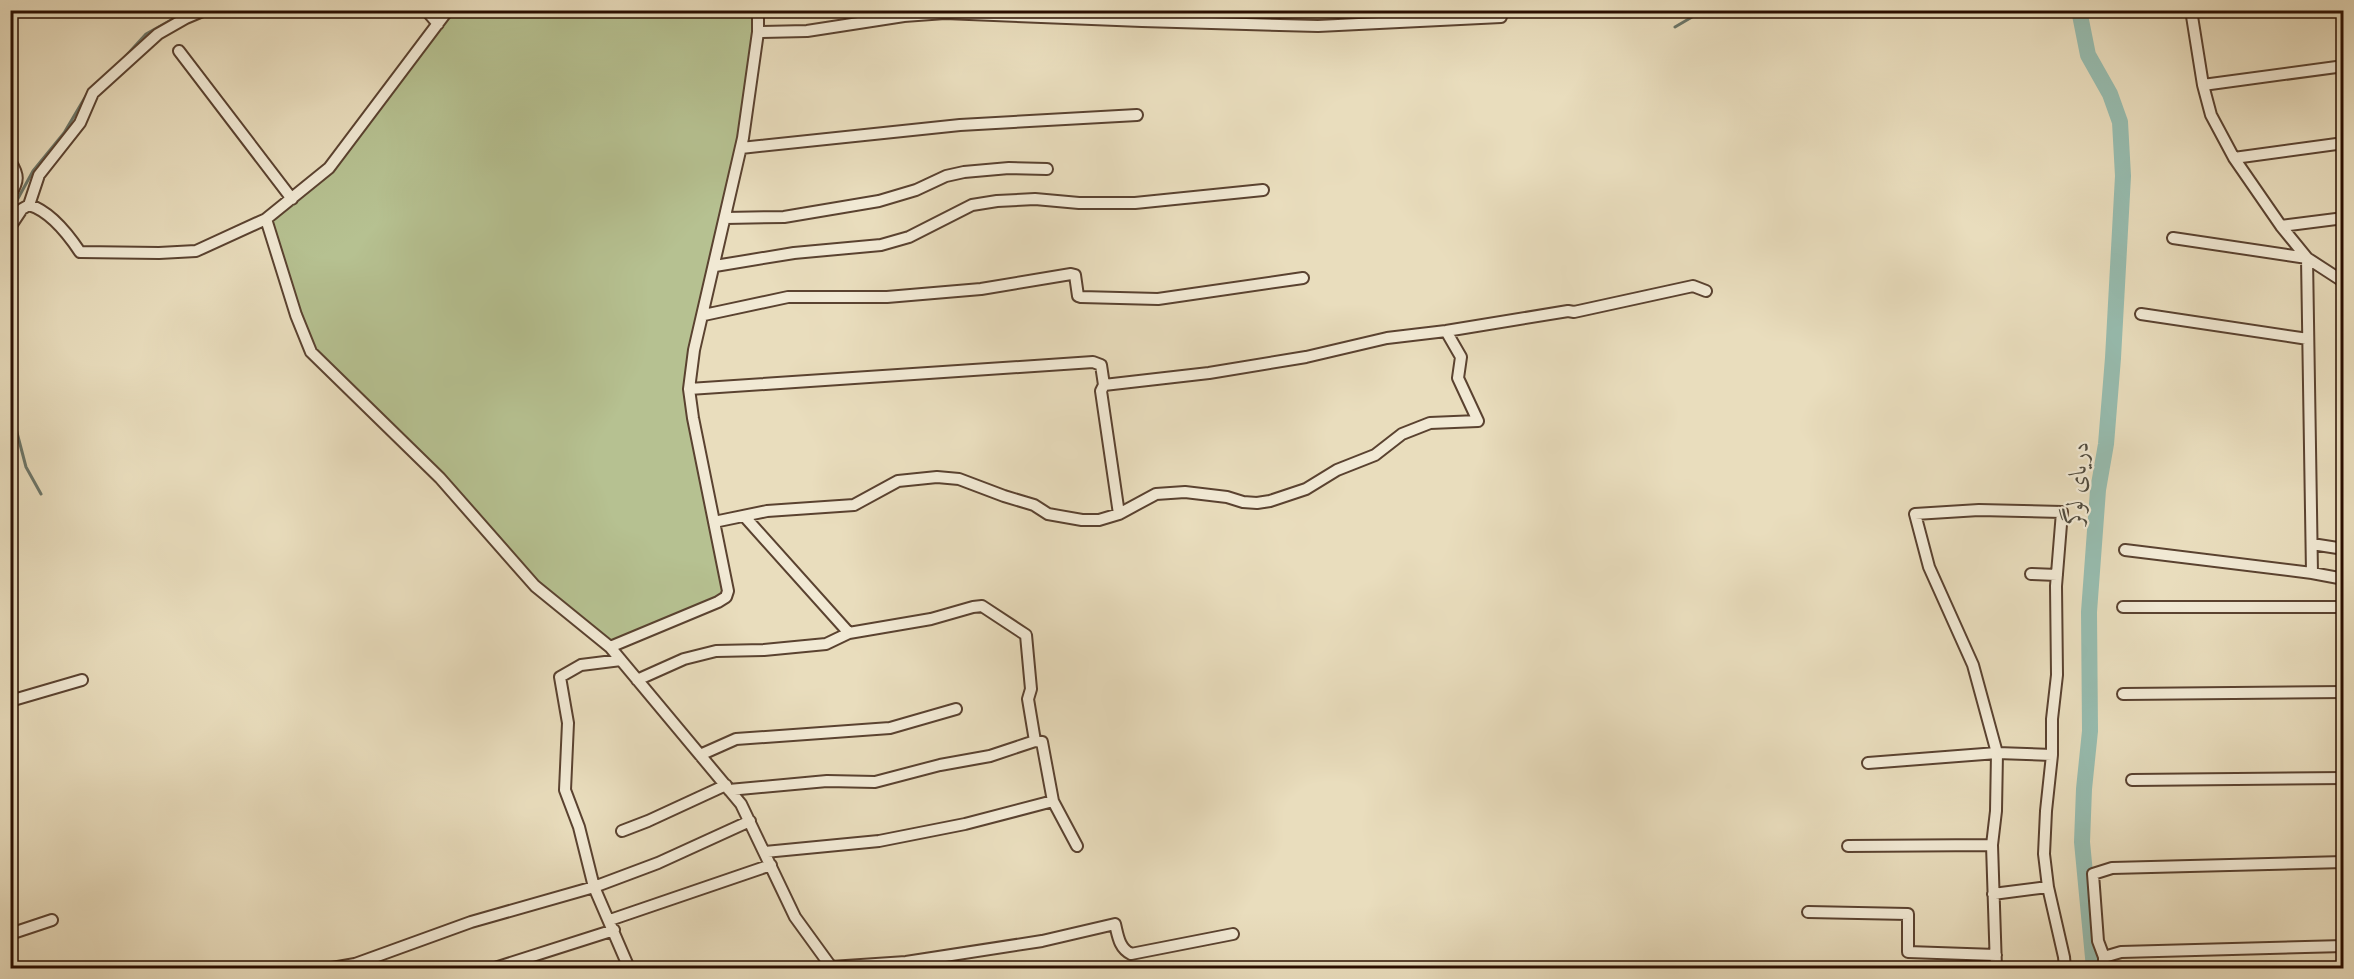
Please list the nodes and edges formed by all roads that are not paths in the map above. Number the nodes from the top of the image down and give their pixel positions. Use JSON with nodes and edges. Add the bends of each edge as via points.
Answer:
{"nodes":[{"id":1,"x":205,"y":10,"type":"edge"},
{"id":2,"x":426,"y":10,"type":"edge"},
{"id":3,"x":448,"y":10,"type":"edge"},
{"id":4,"x":758,"y":10,"type":"edge"},
{"id":5,"x":2192,"y":11,"type":"edge"},
{"id":6,"x":1501,"y":17,"type":"dead end"},
{"id":7,"x":438,"y":24,"type":"junction"},
{"id":8,"x":758,"y":32,"type":"junction"},
{"id":9,"x":179,"y":51,"type":"dead end"},
{"id":10,"x":2343,"y":66,"type":"edge"},
{"id":11,"x":2203,"y":85,"type":"junction"},
{"id":12,"x":1137,"y":115,"type":"dead end"},
{"id":13,"x":2343,"y":143,"type":"edge"},
{"id":14,"x":741,"y":148,"type":"junction"},
{"id":15,"x":2234,"y":158,"type":"junction"},
{"id":16,"x":10,"y":161,"type":"edge"},
{"id":17,"x":1047,"y":169,"type":"dead end"},
{"id":18,"x":1263,"y":190,"type":"dead end"},
{"id":19,"x":10,"y":195,"type":"edge"},
{"id":20,"x":292,"y":199,"type":"junction"},
{"id":21,"x":28,"y":205,"type":"junction"},
{"id":22,"x":725,"y":218,"type":"junction"},
{"id":23,"x":2343,"y":218,"type":"edge"},
{"id":24,"x":266,"y":219,"type":"junction"},
{"id":25,"x":2282,"y":226,"type":"junction"},
{"id":26,"x":10,"y":227,"type":"edge"},
{"id":27,"x":2173,"y":238,"type":"dead end"},
{"id":28,"x":2307,"y":258,"type":"junction"},
{"id":29,"x":715,"y":266,"type":"junction"},
{"id":30,"x":1303,"y":278,"type":"dead end"},
{"id":31,"x":2343,"y":282,"type":"edge"},
{"id":32,"x":1706,"y":291,"type":"dead end"},
{"id":33,"x":2141,"y":314,"type":"dead end"},
{"id":34,"x":704,"y":315,"type":"junction"},
{"id":35,"x":1446,"y":331,"type":"junction"},
{"id":36,"x":2308,"y":339,"type":"junction"},
{"id":37,"x":1104,"y":385,"type":"junction"},
{"id":38,"x":689,"y":389,"type":"junction"},
{"id":39,"x":1119,"y":514,"type":"junction"},
{"id":40,"x":745,"y":517,"type":"junction"},
{"id":41,"x":714,"y":522,"type":"junction"},
{"id":42,"x":2312,"y":544,"type":"junction"},
{"id":43,"x":2343,"y":549,"type":"edge"},
{"id":44,"x":2125,"y":550,"type":"dead end"},
{"id":45,"x":2312,"y":573,"type":"junction"},
{"id":46,"x":2031,"y":574,"type":"dead end"},
{"id":47,"x":2057,"y":575,"type":"junction"},
{"id":48,"x":2343,"y":579,"type":"edge"},
{"id":49,"x":2343,"y":607,"type":"edge"},
{"id":50,"x":2123,"y":608,"type":"dead end"},
{"id":51,"x":849,"y":633,"type":"junction"},
{"id":52,"x":610,"y":647,"type":"junction"},
{"id":53,"x":621,"y":660,"type":"junction"},
{"id":54,"x":82,"y":680,"type":"dead end"},
{"id":55,"x":637,"y":680,"type":"junction"},
{"id":56,"x":2343,"y":692,"type":"edge"},
{"id":57,"x":2123,"y":694,"type":"dead end"},
{"id":58,"x":10,"y":701,"type":"edge"},
{"id":59,"x":956,"y":709,"type":"dead end"},
{"id":60,"x":1035,"y":741,"type":"junction"},
{"id":61,"x":1997,"y":753,"type":"junction"},
{"id":62,"x":700,"y":755,"type":"junction"},
{"id":63,"x":2052,"y":755,"type":"junction"},
{"id":64,"x":1868,"y":764,"type":"dead end"},
{"id":65,"x":2343,"y":778,"type":"edge"},
{"id":66,"x":2133,"y":780,"type":"dead end"},
{"id":67,"x":727,"y":787,"type":"junction"},
{"id":68,"x":1053,"y":801,"type":"junction"},
{"id":69,"x":750,"y":820,"type":"junction"},
{"id":70,"x":621,"y":831,"type":"dead end"},
{"id":71,"x":1077,"y":846,"type":"dead end"},
{"id":72,"x":1848,"y":846,"type":"dead end"},
{"id":73,"x":1992,"y":846,"type":"junction"},
{"id":74,"x":765,"y":852,"type":"junction"},
{"id":75,"x":2343,"y":862,"type":"edge"},
{"id":76,"x":771,"y":865,"type":"junction"},
{"id":77,"x":594,"y":886,"type":"junction"},
{"id":78,"x":2048,"y":887,"type":"junction"},
{"id":79,"x":1993,"y":894,"type":"junction"},
{"id":80,"x":1808,"y":912,"type":"dead end"},
{"id":81,"x":52,"y":920,"type":"dead end"},
{"id":82,"x":611,"y":925,"type":"junction"},
{"id":83,"x":10,"y":934,"type":"edge"},
{"id":84,"x":1233,"y":934,"type":"dead end"},
{"id":85,"x":2343,"y":946,"type":"edge"},
{"id":86,"x":1996,"y":955,"type":"junction"},
{"id":87,"x":2104,"y":963,"type":"edge"},
{"id":88,"x":831,"y":968,"type":"edge"},
{"id":89,"x":332,"y":969,"type":"edge"},
{"id":90,"x":495,"y":969,"type":"edge"},
{"id":91,"x":629,"y":969,"type":"edge"},
{"id":92,"x":1996,"y":969,"type":"edge"},
{"id":93,"x":2065,"y":969,"type":"edge"}],
"edges":[{"from":1,"to":21,"type":"street","via":[[159,34],[93,93],[80,123],[39,175]]},
{"from":2,"to":7,"type":"street"},
{"from":3,"to":7,"type":"street"},
{"from":4,"to":8,"type":"street"},
{"from":5,"to":11,"type":"street"},
{"from":6,"to":8,"type":"street","via":[[1318,26],[945,13],[807,31]]},
{"from":7,"to":20,"type":"street","via":[[329,168]]},
{"from":8,"to":14,"type":"street"},
{"from":9,"to":20,"type":"street"},
{"from":10,"to":11,"type":"street"},
{"from":11,"to":15,"type":"street","via":[[2211,115]]},
{"from":12,"to":14,"type":"street","via":[[960,125]]},
{"from":13,"to":15,"type":"street"},
{"from":14,"to":22,"type":"street"},
{"from":15,"to":25,"type":"street"},
{"from":16,"to":19,"type":"street","via":[[18,172],[18,182]]},
{"from":17,"to":22,"type":"street","via":[[964,172],[879,201],[784,217]]},
{"from":18,"to":29,"type":"street","via":[[1135,203],[997,201],[972,205],[909,237],[881,245]]},
{"from":20,"to":24,"type":"street"},
{"from":21,"to":24,"type":"street","via":[[37,207],[67,232],[80,252],[196,251]]},
{"from":21,"to":26,"type":"street"},
{"from":22,"to":29,"type":"street"},
{"from":23,"to":25,"type":"street"},
{"from":24,"to":52,"type":"street","via":[[311,352],[440,478],[535,586]]},
{"from":25,"to":28,"type":"street"},
{"from":27,"to":28,"type":"street"},
{"from":28,"to":31,"type":"street"},
{"from":28,"to":36,"type":"street"},
{"from":29,"to":34,"type":"street"},
{"from":30,"to":34,"type":"street","via":[[1158,299],[1081,297],[1075,275],[1071,274],[981,289],[887,297],[789,297]]},
{"from":32,"to":35,"type":"street","via":[[1694,285],[1574,312]]},
{"from":33,"to":36,"type":"street"},
{"from":34,"to":38,"type":"street"},
{"from":35,"to":37,"type":"street","via":[[1387,338],[1220,371]]},
{"from":35,"to":39,"type":"street","via":[[1461,357],[1458,378],[1478,421],[1430,423],[1402,434],[1375,455],[1337,470],[1306,489],[1270,501],[1156,494]]},
{"from":36,"to":42,"type":"street"},
{"from":37,"to":38,"type":"street","via":[[1101,365],[1081,361]]},
{"from":37,"to":39,"type":"street","via":[[1101,391]]},
{"from":38,"to":41,"type":"street"},
{"from":39,"to":40,"type":"street","via":[[1082,520],[1048,514],[1034,504],[959,479],[937,477],[898,481],[855,505],[767,511]]},
{"from":40,"to":41,"type":"street"},
{"from":40,"to":51,"type":"street"},
{"from":41,"to":52,"type":"street","via":[[726,597]]},
{"from":42,"to":43,"type":"street"},
{"from":42,"to":45,"type":"street"},
{"from":44,"to":45,"type":"street"},
{"from":45,"to":48,"type":"street"},
{"from":46,"to":47,"type":"street"},
{"from":47,"to":61,"type":"street","via":[[2062,512],[1979,510],[1915,514],[1929,567],[1973,665]]},
{"from":47,"to":63,"type":"street"},
{"from":49,"to":50,"type":"street"},
{"from":51,"to":55,"type":"street","via":[[826,644],[716,651],[684,659]]},
{"from":51,"to":60,"type":"street","via":[[931,619],[972,607],[987,608],[1026,635],[1031,689],[1028,699]]},
{"from":52,"to":53,"type":"street"},
{"from":53,"to":55,"type":"street"},
{"from":53,"to":77,"type":"street","via":[[582,665],[560,677],[568,723],[565,790]]},
{"from":54,"to":58,"type":"street"},
{"from":55,"to":62,"type":"street"},
{"from":56,"to":57,"type":"street"},
{"from":59,"to":62,"type":"street","via":[[890,728],[736,739]]},
{"from":60,"to":67,"type":"street","via":[[990,756],[874,782]]},
{"from":60,"to":68,"type":"street","via":[[1042,742]]},
{"from":61,"to":63,"type":"street"},
{"from":61,"to":64,"type":"street"},
{"from":61,"to":73,"type":"street"},
{"from":62,"to":67,"type":"street"},
{"from":63,"to":78,"type":"street","via":[[2044,840]]},
{"from":65,"to":66,"type":"street"},
{"from":67,"to":69,"type":"street"},
{"from":67,"to":70,"type":"street"},
{"from":68,"to":71,"type":"street"},
{"from":68,"to":74,"type":"street","via":[[879,841]]},
{"from":69,"to":74,"type":"street"},
{"from":69,"to":77,"type":"street","via":[[658,863]]},
{"from":72,"to":73,"type":"street"},
{"from":73,"to":79,"type":"street"},
{"from":74,"to":76,"type":"street"},
{"from":75,"to":87,"type":"street","via":[[2112,868],[2093,874],[2098,941]]},
{"from":76,"to":82,"type":"street"},
{"from":76,"to":88,"type":"street","via":[[804,932]]},
{"from":77,"to":82,"type":"street"},
{"from":77,"to":89,"type":"street"},
{"from":78,"to":79,"type":"street"},
{"from":78,"to":93,"type":"street"},
{"from":79,"to":86,"type":"street"},
{"from":80,"to":86,"type":"street","via":[[1908,914],[1908,952]]},
{"from":81,"to":83,"type":"street"},
{"from":82,"to":90,"type":"street"},
{"from":82,"to":91,"type":"street"},
{"from":84,"to":88,"type":"street","via":[[1131,954],[1124,951],[1115,924],[1042,941],[906,962]]},
{"from":85,"to":87,"type":"street","via":[[2121,952]]},
{"from":86,"to":92,"type":"street"}]}
